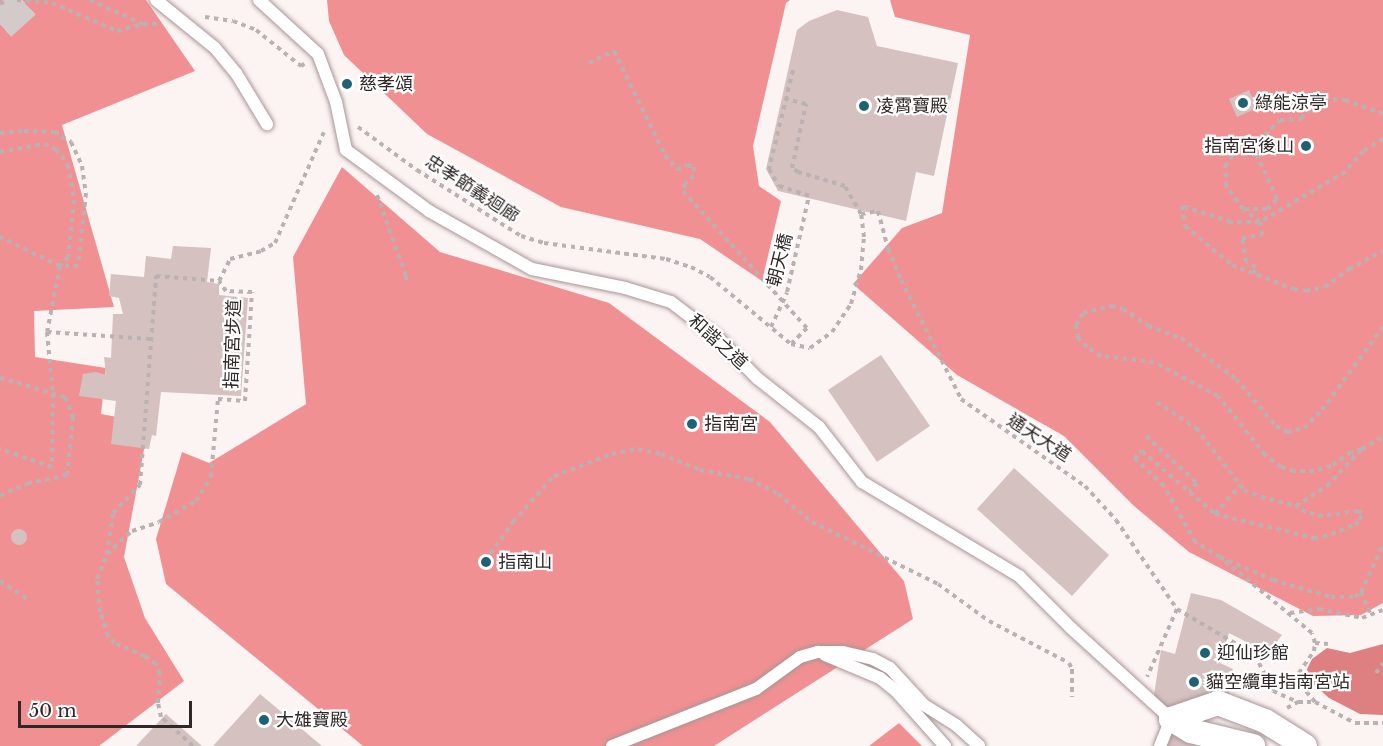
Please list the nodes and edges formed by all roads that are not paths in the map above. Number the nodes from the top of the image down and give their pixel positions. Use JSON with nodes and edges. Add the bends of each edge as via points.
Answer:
{"nodes":[{"id":1,"x":156,"y":0,"type":"edge"},
{"id":2,"x":259,"y":0,"type":"edge"},
{"id":3,"x":267,"y":124,"type":"dead end"},
{"id":4,"x":818,"y":652,"type":"junction"},
{"id":5,"x":1171,"y":719,"type":"junction"},
{"id":6,"x":612,"y":746,"type":"edge"},
{"id":7,"x":945,"y":746,"type":"edge"},
{"id":8,"x":979,"y":746,"type":"edge"},
{"id":9,"x":1160,"y":746,"type":"edge"},
{"id":10,"x":1253,"y":746,"type":"edge"},
{"id":11,"x":1305,"y":746,"type":"edge"}],
"edges":[{"from":1,"to":3,"type":"lane","via":[[215,48],[236,73]]},
{"from":2,"to":5,"type":"lane","name":"和諧之道","via":[[318,54],[336,102],[346,150],[429,211],[532,269],[671,302],[819,427],[862,483],[1019,576]]},
{"from":4,"to":6,"type":"lane","via":[[800,657],[756,689]]},
{"from":4,"to":7,"type":"lane","via":[[880,678]]},
{"from":4,"to":8,"type":"lane","via":[[843,652],[873,659],[890,668],[924,705],[956,725]]},
{"from":5,"to":9,"type":"lane"},
{"from":5,"to":10,"type":"street","via":[[1191,731]]},
{"from":5,"to":11,"type":"street","via":[[1218,703],[1265,721]]}]}
